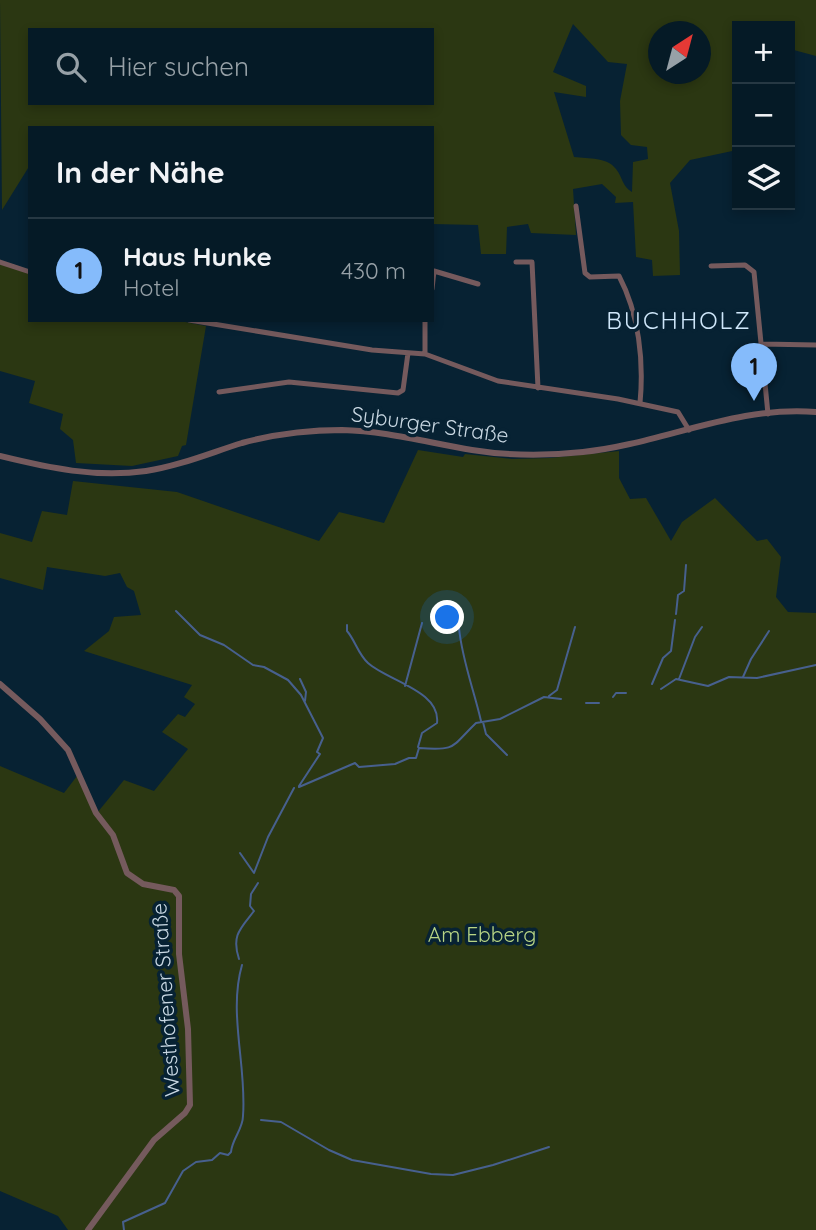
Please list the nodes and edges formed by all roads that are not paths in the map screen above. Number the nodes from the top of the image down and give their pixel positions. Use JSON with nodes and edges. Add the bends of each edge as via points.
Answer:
{"nodes":[{"id":1,"x":576,"y":206,"type":"dead end"},
{"id":2,"x":0,"y":262,"type":"edge"},
{"id":3,"x":516,"y":262,"type":"dead end"},
{"id":4,"x":711,"y":267,"type":"dead end"},
{"id":5,"x":28,"y":271,"type":"edge"},
{"id":6,"x":434,"y":271,"type":"edge"},
{"id":7,"x":478,"y":284,"type":"dead end"},
{"id":8,"x":201,"y":322,"type":"edge"},
{"id":9,"x":425,"y":322,"type":"edge"},
{"id":10,"x":761,"y":344,"type":"junction"},
{"id":11,"x":816,"y":345,"type":"edge"},
{"id":12,"x":408,"y":353,"type":"junction"},
{"id":13,"x":425,"y":354,"type":"junction"},
{"id":14,"x":538,"y":388,"type":"junction"},
{"id":15,"x":219,"y":392,"type":"dead end"},
{"id":16,"x":640,"y":403,"type":"junction"},
{"id":17,"x":816,"y":412,"type":"edge"},
{"id":18,"x":768,"y":414,"type":"junction"},
{"id":19,"x":689,"y":430,"type":"junction"},
{"id":20,"x":0,"y":456,"type":"edge"},
{"id":21,"x":0,"y":684,"type":"edge"},
{"id":22,"x":88,"y":1230,"type":"edge"}],
"edges":[{"from":1,"to":16,"type":"street","via":[[585,273],[590,277],[619,276],[632,303]]},
{"from":2,"to":5,"type":"street"},
{"from":3,"to":14,"type":"street","via":[[532,262]]},
{"from":4,"to":10,"type":"street","via":[[735,264],[752,268]]},
{"from":6,"to":7,"type":"street"},
{"from":8,"to":12,"type":"street"},
{"from":9,"to":13,"type":"street"},
{"from":10,"to":11,"type":"street"},
{"from":10,"to":18,"type":"street"},
{"from":12,"to":13,"type":"street"},
{"from":12,"to":15,"type":"street","via":[[398,393],[289,382]]},
{"from":13,"to":14,"type":"street","via":[[489,379]]},
{"from":14,"to":16,"type":"street"},
{"from":16,"to":19,"type":"street","via":[[678,412]]},
{"from":17,"to":18,"type":"street","name":"Syburger Straße"},
{"from":18,"to":19,"type":"street","name":"Syburger Straße"},
{"from":19,"to":20,"type":"street","name":"Syburger Straße","via":[[602,450],[537,455],[367,432],[313,431],[260,439],[167,467],[110,474],[63,470]]},
{"from":21,"to":22,"type":"street","name":"Westhofener Straße","via":[[68,750],[96,813],[113,835],[127,873],[143,884],[169,887],[179,896],[190,1105],[154,1140]]}]}
